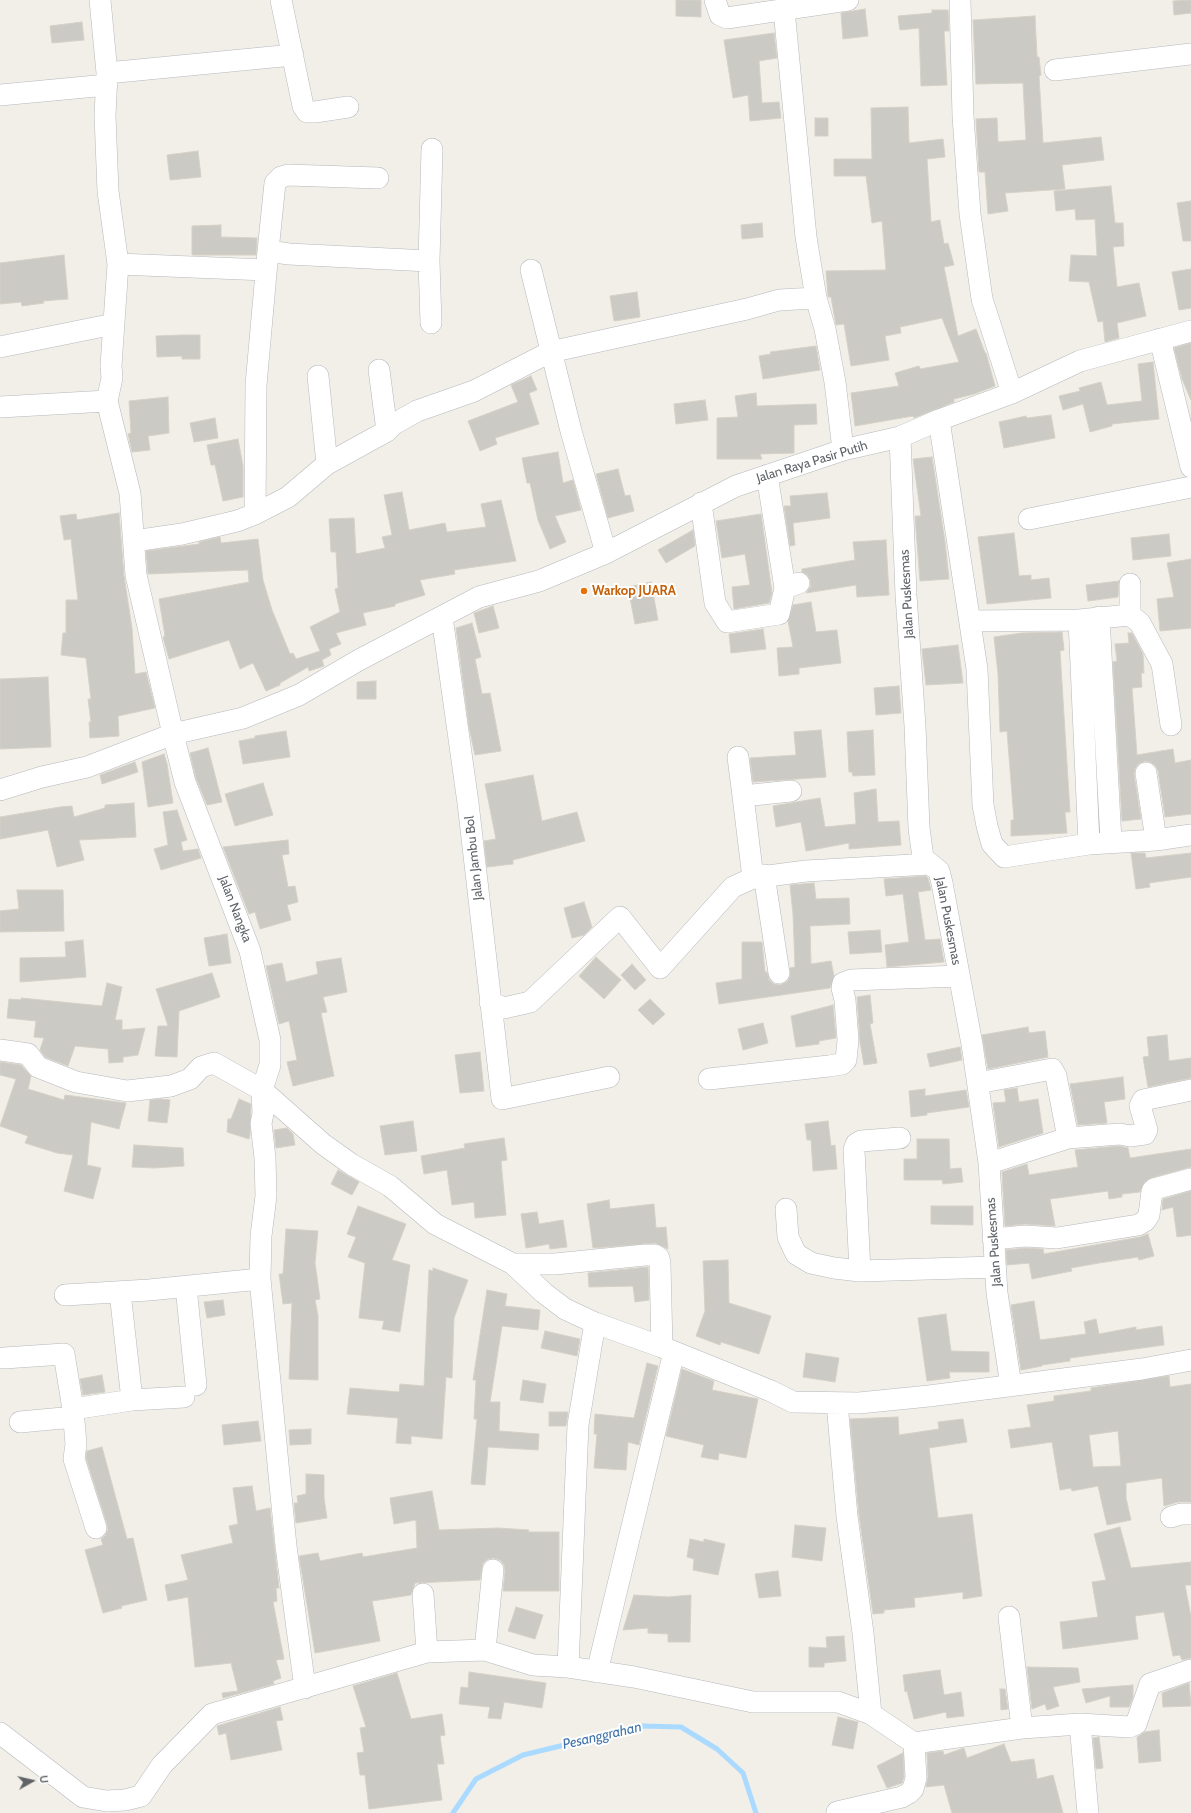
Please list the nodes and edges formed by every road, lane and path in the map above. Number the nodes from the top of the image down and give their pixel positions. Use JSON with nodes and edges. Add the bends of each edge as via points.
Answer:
{"nodes":[{"id":1,"x":100,"y":0,"type":"edge"},
{"id":2,"x":281,"y":0,"type":"edge"},
{"id":3,"x":715,"y":0,"type":"edge"},
{"id":4,"x":848,"y":0,"type":"edge"},
{"id":5,"x":960,"y":0,"type":"edge"},
{"id":6,"x":784,"y":10,"type":"junction"},
{"id":7,"x":1191,"y":54,"type":"edge"},
{"id":8,"x":293,"y":55,"type":"junction"},
{"id":9,"x":1055,"y":70,"type":"dead end"},
{"id":10,"x":107,"y":79,"type":"junction"},
{"id":11,"x":0,"y":95,"type":"edge"},
{"id":12,"x":348,"y":106,"type":"dead end"},
{"id":13,"x":432,"y":149,"type":"dead end"},
{"id":14,"x":378,"y":178,"type":"dead end"},
{"id":15,"x":267,"y":260,"type":"junction"},
{"id":16,"x":429,"y":261,"type":"junction"},
{"id":17,"x":118,"y":264,"type":"junction"},
{"id":18,"x":531,"y":270,"type":"dead end"},
{"id":19,"x":816,"y":298,"type":"junction"},
{"id":20,"x":431,"y":323,"type":"dead end"},
{"id":21,"x":114,"y":324,"type":"junction"},
{"id":22,"x":1191,"y":331,"type":"edge"},
{"id":23,"x":1160,"y":339,"type":"junction"},
{"id":24,"x":0,"y":347,"type":"edge"},
{"id":25,"x":550,"y":352,"type":"junction"},
{"id":26,"x":379,"y":370,"type":"dead end"},
{"id":27,"x":318,"y":376,"type":"dead end"},
{"id":28,"x":1012,"y":393,"type":"junction"},
{"id":29,"x":107,"y":401,"type":"junction"},
{"id":30,"x":0,"y":407,"type":"edge"},
{"id":31,"x":939,"y":420,"type":"junction"},
{"id":32,"x":388,"y":431,"type":"junction"},
{"id":33,"x":900,"y":437,"type":"junction"},
{"id":34,"x":843,"y":450,"type":"junction"},
{"id":35,"x":327,"y":464,"type":"junction"},
{"id":36,"x":1191,"y":467,"type":"edge"},
{"id":37,"x":767,"y":475,"type":"junction"},
{"id":38,"x":1191,"y":487,"type":"edge"},
{"id":39,"x":701,"y":503,"type":"junction"},
{"id":40,"x":255,"y":514,"type":"junction"},
{"id":41,"x":1029,"y":519,"type":"dead end"},
{"id":42,"x":134,"y":541,"type":"junction"},
{"id":43,"x":606,"y":553,"type":"junction"},
{"id":44,"x":1130,"y":584,"type":"dead end"},
{"id":45,"x":1130,"y":615,"type":"junction"},
{"id":46,"x":442,"y":617,"type":"junction"},
{"id":47,"x":1089,"y":619,"type":"junction"},
{"id":48,"x":970,"y":621,"type":"junction"},
{"id":49,"x":1171,"y":725,"type":"dead end"},
{"id":50,"x":173,"y":734,"type":"junction"},
{"id":51,"x":738,"y":757,"type":"dead end"},
{"id":52,"x":1146,"y":773,"type":"dead end"},
{"id":53,"x":0,"y":790,"type":"edge"},
{"id":54,"x":791,"y":791,"type":"dead end"},
{"id":55,"x":743,"y":796,"type":"junction"},
{"id":56,"x":1191,"y":835,"type":"edge"},
{"id":57,"x":1156,"y":840,"type":"junction"},
{"id":58,"x":1111,"y":841,"type":"junction"},
{"id":59,"x":1089,"y":844,"type":"junction"},
{"id":60,"x":930,"y":864,"type":"junction"},
{"id":61,"x":759,"y":876,"type":"junction"},
{"id":62,"x":779,"y":973,"type":"dead end"},
{"id":63,"x":959,"y":976,"type":"junction"},
{"id":64,"x":490,"y":1002,"type":"junction"},
{"id":65,"x":0,"y":1050,"type":"edge"},
{"id":66,"x":609,"y":1077,"type":"dead end"},
{"id":67,"x":709,"y":1079,"type":"dead end"},
{"id":68,"x":978,"y":1083,"type":"junction"},
{"id":69,"x":262,"y":1090,"type":"junction"},
{"id":70,"x":1191,"y":1090,"type":"edge"},
{"id":71,"x":900,"y":1138,"type":"dead end"},
{"id":72,"x":1068,"y":1138,"type":"junction"},
{"id":73,"x":996,"y":1161,"type":"dead end"},
{"id":74,"x":1191,"y":1179,"type":"edge"},
{"id":75,"x":786,"y":1209,"type":"dead end"},
{"id":76,"x":992,"y":1239,"type":"junction"},
{"id":77,"x":513,"y":1264,"type":"junction"},
{"id":78,"x":995,"y":1267,"type":"junction"},
{"id":79,"x":860,"y":1271,"type":"junction"},
{"id":80,"x":260,"y":1279,"type":"junction"},
{"id":81,"x":186,"y":1287,"type":"junction"},
{"id":82,"x":120,"y":1292,"type":"junction"},
{"id":83,"x":65,"y":1295,"type":"dead end"},
{"id":84,"x":595,"y":1323,"type":"junction"},
{"id":85,"x":668,"y":1350,"type":"junction"},
{"id":86,"x":4,"y":1358,"type":"dead end"},
{"id":87,"x":1191,"y":1360,"type":"edge"},
{"id":88,"x":1011,"y":1386,"type":"junction"},
{"id":89,"x":132,"y":1400,"type":"junction"},
{"id":90,"x":837,"y":1403,"type":"junction"},
{"id":91,"x":74,"y":1413,"type":"junction"},
{"id":92,"x":20,"y":1422,"type":"dead end"},
{"id":93,"x":96,"y":1528,"type":"dead end"},
{"id":94,"x":493,"y":1570,"type":"dead end"},
{"id":95,"x":423,"y":1594,"type":"dead end"},
{"id":96,"x":1009,"y":1617,"type":"dead end"},
{"id":97,"x":485,"y":1650,"type":"junction"},
{"id":98,"x":427,"y":1652,"type":"junction"},
{"id":99,"x":568,"y":1667,"type":"junction"},
{"id":100,"x":1191,"y":1670,"type":"edge"},
{"id":101,"x":597,"y":1672,"type":"junction"},
{"id":102,"x":305,"y":1688,"type":"junction"},
{"id":103,"x":871,"y":1714,"type":"junction"},
{"id":104,"x":1080,"y":1724,"type":"junction"},
{"id":105,"x":1022,"y":1728,"type":"junction"},
{"id":106,"x":0,"y":1733,"type":"edge"},
{"id":107,"x":914,"y":1744,"type":"junction"},
{"id":108,"x":837,"y":1812,"type":"edge"},
{"id":109,"x":1088,"y":1813,"type":"edge"}],
"edges":[{"from":1,"to":10,"type":"street"},
{"from":2,"to":8,"type":"street"},
{"from":3,"to":6,"type":"street","via":[[717,10],[723,18]]},
{"from":4,"to":6,"type":"street"},
{"from":5,"to":28,"type":"street","via":[[963,116],[971,221],[982,299]]},
{"from":6,"to":19,"type":"street","via":[[806,237]]},
{"from":7,"to":9,"type":"street"},
{"from":8,"to":10,"type":"street"},
{"from":8,"to":12,"type":"street","via":[[303,106],[307,112]]},
{"from":10,"to":11,"type":"street"},
{"from":10,"to":17,"type":"street","via":[[105,116],[108,191]]},
{"from":13,"to":16,"type":"street"},
{"from":14,"to":15,"type":"street","via":[[288,175],[281,177],[275,183]]},
{"from":15,"to":16,"type":"street","via":[[289,254]]},
{"from":15,"to":17,"type":"street"},
{"from":15,"to":40,"type":"street","via":[[256,385]]},
{"from":16,"to":20,"type":"street"},
{"from":17,"to":21,"type":"street"},
{"from":18,"to":25,"type":"street"},
{"from":19,"to":25,"type":"street","via":[[779,300],[740,311]]},
{"from":19,"to":34,"type":"street","via":[[835,382]]},
{"from":21,"to":24,"type":"street"},
{"from":21,"to":29,"type":"street","via":[[112,378]]},
{"from":22,"to":23,"type":"street","name":"Jalan Raya Pasir Putih"},
{"from":23,"to":28,"type":"street","name":"Jalan Raya Pasir Putih","via":[[1080,361]]},
{"from":23,"to":36,"type":"street"},
{"from":25,"to":32,"type":"street","via":[[474,391],[417,411],[394,424]]},
{"from":25,"to":43,"type":"street"},
{"from":26,"to":32,"type":"street"},
{"from":27,"to":35,"type":"street"},
{"from":28,"to":31,"type":"street","name":"Jalan Raya Pasir Putih"},
{"from":29,"to":30,"type":"street"},
{"from":29,"to":42,"type":"street","name":"Jalan Nangka","via":[[130,493]]},
{"from":31,"to":33,"type":"street","name":"Jalan Raya Pasir Putih"},
{"from":31,"to":48,"type":"street"},
{"from":32,"to":35,"type":"street"},
{"from":33,"to":34,"type":"street","name":"Jalan Raya Pasir Putih"},
{"from":33,"to":60,"type":"street","name":"Jalan Puskesmas","via":[[919,828],[924,858]]},
{"from":34,"to":37,"type":"street","name":"Jalan Raya Pasir Putih"},
{"from":35,"to":40,"type":"street","via":[[288,497]]},
{"from":37,"to":39,"type":"street","name":"Jalan Raya Pasir Putih"},
{"from":37,"to":39,"type":"street","via":[[792,585],[777,615],[727,622],[715,603]]},
{"from":38,"to":41,"type":"street"},
{"from":39,"to":43,"type":"street","name":"Jalan Raya Pasir Putih"},
{"from":40,"to":42,"type":"street","via":[[182,534]]},
{"from":42,"to":50,"type":"street","name":"Jalan Nangka","via":[[136,575]]},
{"from":43,"to":46,"type":"street","name":"Jalan Raya Pasir Putih","via":[[539,581],[479,597]]},
{"from":44,"to":45,"type":"street"},
{"from":45,"to":47,"type":"street"},
{"from":45,"to":49,"type":"street","via":[[1140,623],[1162,664]]},
{"from":46,"to":50,"type":"street","name":"Jalan Raya Pasir Putih","via":[[299,695],[243,718]]},
{"from":46,"to":64,"type":"street","name":"Jalan Jambu Bol","via":[[468,804]]},
{"from":47,"to":48,"type":"street"},
{"from":47,"to":58,"type":"street"},
{"from":47,"to":59,"type":"street"},
{"from":48,"to":59,"type":"street","via":[[977,669],[983,806],[992,844],[1004,857]]},
{"from":50,"to":53,"type":"street","name":"Jalan Raya Pasir Putih","via":[[87,767],[42,776]]},
{"from":50,"to":69,"type":"street","name":"Jalan Nangka","via":[[185,782],[250,951],[270,1040],[270,1065]]},
{"from":51,"to":55,"type":"street"},
{"from":52,"to":57,"type":"street"},
{"from":54,"to":55,"type":"street"},
{"from":55,"to":61,"type":"street"},
{"from":56,"to":57,"type":"street"},
{"from":57,"to":58,"type":"street"},
{"from":58,"to":59,"type":"street"},
{"from":60,"to":61,"type":"street"},
{"from":60,"to":63,"type":"street","name":"Jalan Puskesmas","via":[[939,871]]},
{"from":61,"to":62,"type":"street"},
{"from":61,"to":64,"type":"street","via":[[733,887],[660,968],[620,918],[530,1002],[504,1008]]},
{"from":63,"to":67,"type":"street","via":[[851,980],[844,983],[842,988],[848,1040],[846,1060],[842,1064]]},
{"from":63,"to":68,"type":"street","name":"Jalan Puskesmas"},
{"from":64,"to":66,"type":"street","name":"Jalan Jambu Bol","via":[[502,1099]]},
{"from":65,"to":69,"type":"street","via":[[28,1054],[38,1067],[76,1082],[127,1091],[171,1086],[190,1079],[201,1067],[214,1063]]},
{"from":68,"to":72,"type":"street","via":[[1052,1069],[1055,1071]]},
{"from":68,"to":76,"type":"street","name":"Jalan Puskesmas","via":[[989,1163]]},
{"from":69,"to":77,"type":"street","via":[[323,1144],[351,1164],[390,1186],[435,1224]]},
{"from":69,"to":80,"type":"street","name":"Jalan Nangka","via":[[261,1123],[266,1196],[261,1236]]},
{"from":70,"to":72,"type":"street","via":[[1143,1100],[1140,1106],[1147,1130],[1145,1134]]},
{"from":71,"to":79,"type":"street","via":[[861,1141],[856,1144],[854,1150]]},
{"from":72,"to":73,"type":"street"},
{"from":74,"to":76,"type":"street","via":[[1154,1189],[1149,1214],[1145,1221],[1138,1225],[1057,1238],[1025,1236]]},
{"from":75,"to":79,"type":"street","via":[[788,1238],[796,1254],[811,1263]]},
{"from":76,"to":78,"type":"street","name":"Jalan Puskesmas"},
{"from":77,"to":84,"type":"street","via":[[544,1293],[565,1308]]},
{"from":77,"to":85,"type":"street","via":[[555,1264],[654,1255],[659,1258],[660,1264]]},
{"from":78,"to":79,"type":"street"},
{"from":78,"to":88,"type":"street","name":"Jalan Puskesmas"},
{"from":80,"to":81,"type":"street"},
{"from":80,"to":102,"type":"street","name":"Jalan Nangka","via":[[286,1546]]},
{"from":81,"to":82,"type":"street"},
{"from":81,"to":89,"type":"street","via":[[190,1391]]},
{"from":82,"to":83,"type":"street"},
{"from":82,"to":89,"type":"street"},
{"from":84,"to":85,"type":"street"},
{"from":84,"to":99,"type":"street","via":[[578,1425]]},
{"from":85,"to":90,"type":"street","via":[[793,1402]]},
{"from":85,"to":101,"type":"street"},
{"from":86,"to":91,"type":"street","via":[[64,1354]]},
{"from":87,"to":88,"type":"street"},
{"from":88,"to":90,"type":"street","via":[[882,1401]]},
{"from":89,"to":91,"type":"street"},
{"from":90,"to":103,"type":"street","via":[[847,1516]]},
{"from":91,"to":92,"type":"street"},
{"from":91,"to":93,"type":"street","via":[[74,1459]]},
{"from":94,"to":97,"type":"street"},
{"from":95,"to":98,"type":"street"},
{"from":96,"to":105,"type":"street"},
{"from":97,"to":98,"type":"street"},
{"from":97,"to":99,"type":"street","via":[[533,1665]]},
{"from":98,"to":102,"type":"street"},
{"from":99,"to":101,"type":"street"},
{"from":100,"to":104,"type":"street","via":[[1150,1684],[1136,1724],[1133,1726]]},
{"from":101,"to":103,"type":"street","via":[[753,1702],[838,1702]]},
{"from":102,"to":106,"type":"street","via":[[212,1714],[162,1765],[141,1796],[125,1800],[107,1801],[83,1797]]},
{"from":103,"to":107,"type":"street"},
{"from":104,"to":105,"type":"street"},
{"from":104,"to":109,"type":"street"},
{"from":105,"to":107,"type":"street"},
{"from":107,"to":108,"type":"street","via":[[916,1778],[909,1794]]}]}
